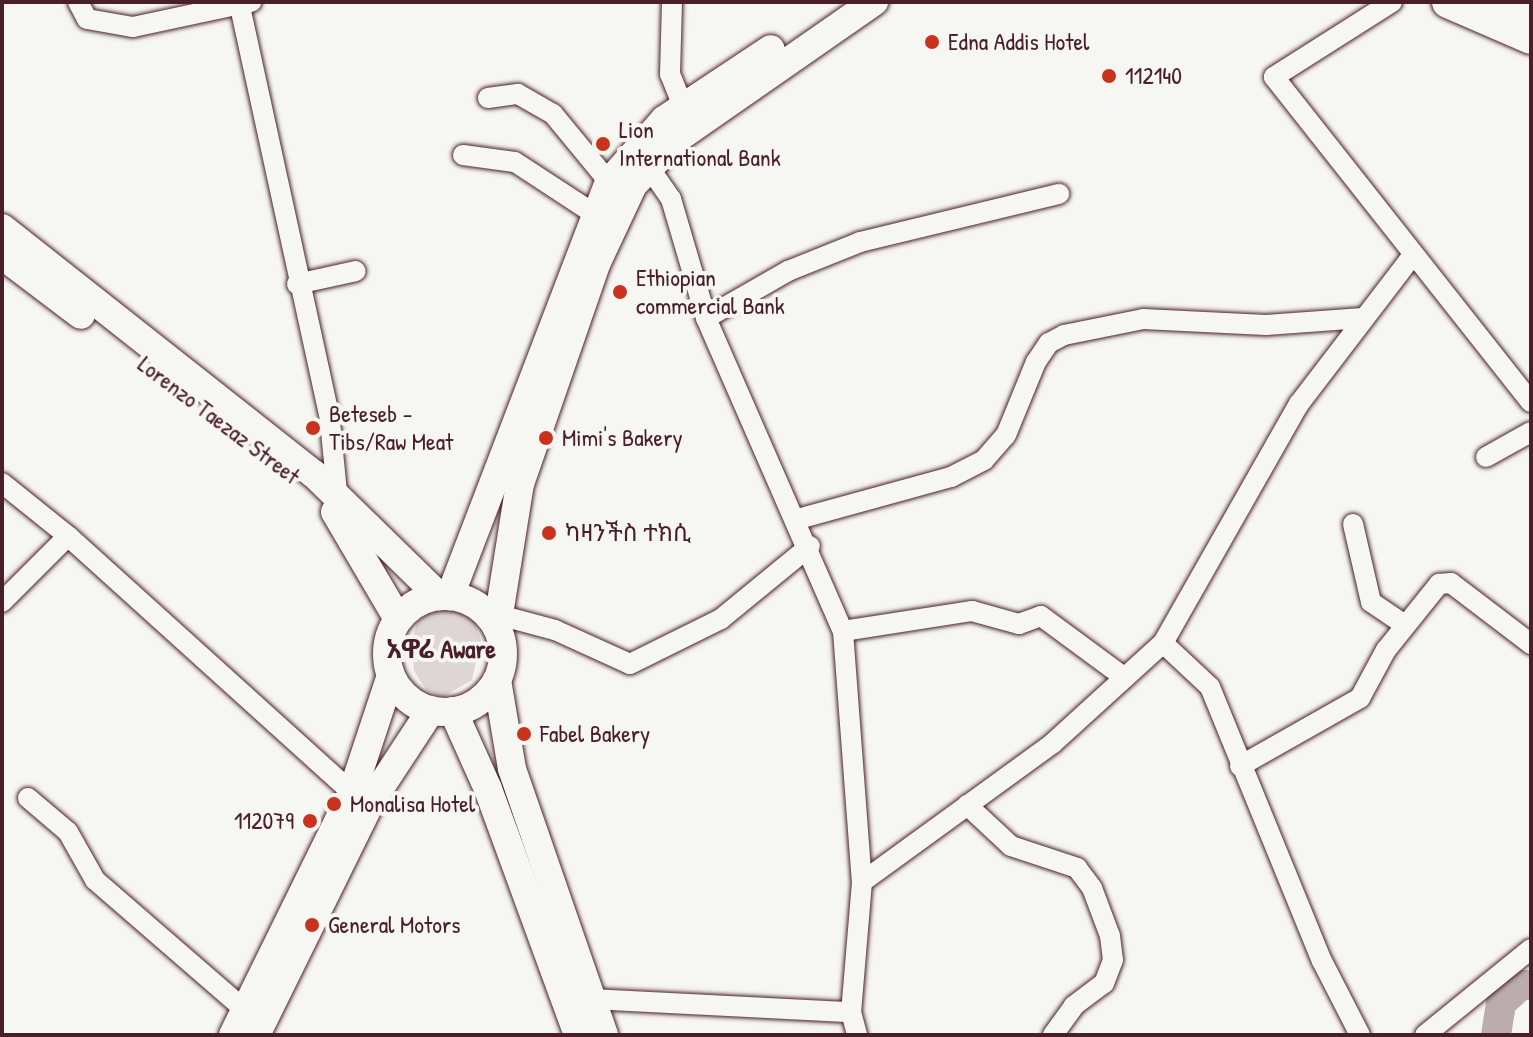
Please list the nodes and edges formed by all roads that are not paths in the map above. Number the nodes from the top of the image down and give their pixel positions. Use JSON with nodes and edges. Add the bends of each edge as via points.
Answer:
{"nodes":[{"id":1,"x":78,"y":2,"type":"edge"},
{"id":2,"x":672,"y":2,"type":"edge"},
{"id":3,"x":841,"y":2,"type":"edge"},
{"id":4,"x":874,"y":2,"type":"edge"},
{"id":5,"x":1392,"y":2,"type":"edge"},
{"id":6,"x":1448,"y":2,"type":"edge"},
{"id":7,"x":1509,"y":2,"type":"edge"},
{"id":8,"x":243,"y":3,"type":"edge"},
{"id":9,"x":1531,"y":11,"type":"edge"},
{"id":10,"x":1531,"y":38,"type":"edge"},
{"id":11,"x":488,"y":98,"type":"dead end"},
{"id":12,"x":683,"y":106,"type":"junction"},
{"id":13,"x":463,"y":155,"type":"dead end"},
{"id":14,"x":648,"y":166,"type":"junction"},
{"id":15,"x":609,"y":182,"type":"junction"},
{"id":16,"x":1059,"y":194,"type":"dead end"},
{"id":17,"x":596,"y":215,"type":"junction"},
{"id":18,"x":2,"y":228,"type":"edge"},
{"id":19,"x":2,"y":255,"type":"edge"},
{"id":20,"x":1413,"y":255,"type":"junction"},
{"id":21,"x":356,"y":271,"type":"dead end"},
{"id":22,"x":297,"y":284,"type":"junction"},
{"id":23,"x":706,"y":318,"type":"junction"},
{"id":24,"x":1363,"y":318,"type":"junction"},
{"id":25,"x":1531,"y":402,"type":"edge"},
{"id":26,"x":1531,"y":432,"type":"edge"},
{"id":27,"x":1486,"y":457,"type":"dead end"},
{"id":28,"x":2,"y":483,"type":"edge"},
{"id":29,"x":337,"y":493,"type":"junction"},
{"id":30,"x":798,"y":519,"type":"junction"},
{"id":31,"x":1353,"y":524,"type":"dead end"},
{"id":32,"x":68,"y":536,"type":"junction"},
{"id":33,"x":810,"y":546,"type":"junction"},
{"id":34,"x":444,"y":596,"type":"junction"},
{"id":35,"x":2,"y":602,"type":"edge"},
{"id":36,"x":398,"y":619,"type":"junction"},
{"id":37,"x":498,"y":621,"type":"junction"},
{"id":38,"x":1405,"y":625,"type":"junction"},
{"id":39,"x":843,"y":631,"type":"junction"},
{"id":40,"x":1163,"y":643,"type":"junction"},
{"id":41,"x":1531,"y":644,"type":"edge"},
{"id":42,"x":391,"y":675,"type":"junction"},
{"id":43,"x":1125,"y":678,"type":"junction"},
{"id":44,"x":497,"y":680,"type":"junction"},
{"id":45,"x":442,"y":711,"type":"junction"},
{"id":46,"x":1240,"y":766,"type":"junction"},
{"id":47,"x":352,"y":793,"type":"junction"},
{"id":48,"x":28,"y":798,"type":"dead end"},
{"id":49,"x":967,"y":805,"type":"junction"},
{"id":50,"x":862,"y":882,"type":"junction"},
{"id":51,"x":1531,"y":949,"type":"edge"},
{"id":52,"x":591,"y":999,"type":"junction"},
{"id":53,"x":851,"y":1012,"type":"junction"},
{"id":54,"x":245,"y":1027,"type":"edge"},
{"id":55,"x":578,"y":1035,"type":"edge"},
{"id":56,"x":604,"y":1035,"type":"edge"},
{"id":57,"x":857,"y":1035,"type":"edge"},
{"id":58,"x":1053,"y":1035,"type":"edge"},
{"id":59,"x":1360,"y":1035,"type":"edge"},
{"id":60,"x":1425,"y":1035,"type":"edge"}],
"edges":[{"from":1,"to":8,"type":"street","via":[[87,19],[133,27]]},
{"from":2,"to":12,"type":"street","via":[[670,74]]},
{"from":3,"to":12,"type":"main road"},
{"from":4,"to":14,"type":"main road","via":[[709,114]]},
{"from":5,"to":20,"type":"street","via":[[1274,77]]},
{"from":6,"to":10,"type":"main road"},
{"from":7,"to":9,"type":"main road"},
{"from":8,"to":22,"type":"street"},
{"from":11,"to":15,"type":"street","via":[[518,94],[553,114]]},
{"from":12,"to":15,"type":"main road"},
{"from":13,"to":17,"type":"street","via":[[515,162]]},
{"from":14,"to":23,"type":"street","via":[[671,199]]},
{"from":14,"to":37,"type":"main road","via":[[616,215],[536,433],[514,511]]},
{"from":15,"to":17,"type":"main road"},
{"from":16,"to":23,"type":"street","via":[[860,242],[788,271]]},
{"from":17,"to":34,"type":"main road"},
{"from":18,"to":29,"type":"main road"},
{"from":19,"to":36,"type":"main road","name":"Lorenzo Taezaz Street","via":[[333,510]]},
{"from":20,"to":24,"type":"street"},
{"from":20,"to":25,"type":"street"},
{"from":21,"to":22,"type":"street"},
{"from":22,"to":29,"type":"street","via":[[330,421]]},
{"from":23,"to":30,"type":"street"},
{"from":24,"to":30,"type":"street","via":[[1266,325],[1143,319],[1064,335],[1042,353],[1006,435],[984,460],[951,477]]},
{"from":24,"to":40,"type":"street","via":[[1299,404]]},
{"from":26,"to":27,"type":"street"},
{"from":28,"to":32,"type":"street"},
{"from":29,"to":34,"type":"main road"},
{"from":30,"to":33,"type":"street"},
{"from":31,"to":38,"type":"street","via":[[1371,602]]},
{"from":32,"to":35,"type":"street"},
{"from":32,"to":47,"type":"street"},
{"from":33,"to":37,"type":"street","via":[[721,619],[630,664],[555,630]]},
{"from":33,"to":39,"type":"street"},
{"from":34,"to":36,"type":"main road","via":[[423,600]]},
{"from":34,"to":37,"type":"main road"},
{"from":36,"to":42,"type":"main road","via":[[388,646]]},
{"from":37,"to":44,"type":"main road","via":[[502,644]]},
{"from":38,"to":41,"type":"street","via":[[1439,584],[1451,583]]},
{"from":38,"to":46,"type":"street","via":[[1360,698]]},
{"from":39,"to":43,"type":"street","via":[[972,611],[1019,624],[1041,616]]},
{"from":39,"to":50,"type":"street"},
{"from":40,"to":43,"type":"street"},
{"from":40,"to":46,"type":"street","via":[[1210,687]]},
{"from":42,"to":45,"type":"main road","via":[[408,697]]},
{"from":42,"to":47,"type":"main road"},
{"from":43,"to":49,"type":"street","via":[[1053,743]]},
{"from":44,"to":45,"type":"main road","via":[[479,701]]},
{"from":44,"to":52,"type":"main road","via":[[512,769]]},
{"from":45,"to":54,"type":"main road","via":[[370,803]]},
{"from":45,"to":55,"type":"main road","via":[[488,789]]},
{"from":46,"to":59,"type":"street","via":[[1322,961]]},
{"from":47,"to":54,"type":"main road"},
{"from":48,"to":54,"type":"street","via":[[68,832],[95,880]]},
{"from":49,"to":50,"type":"street"},
{"from":49,"to":58,"type":"street","via":[[1011,846],[1077,868],[1092,888],[1110,936],[1113,960],[1104,983],[1074,1006]]},
{"from":50,"to":53,"type":"street"},
{"from":51,"to":60,"type":"street"},
{"from":52,"to":53,"type":"street"},
{"from":52,"to":56,"type":"main road"},
{"from":53,"to":57,"type":"street"}]}
